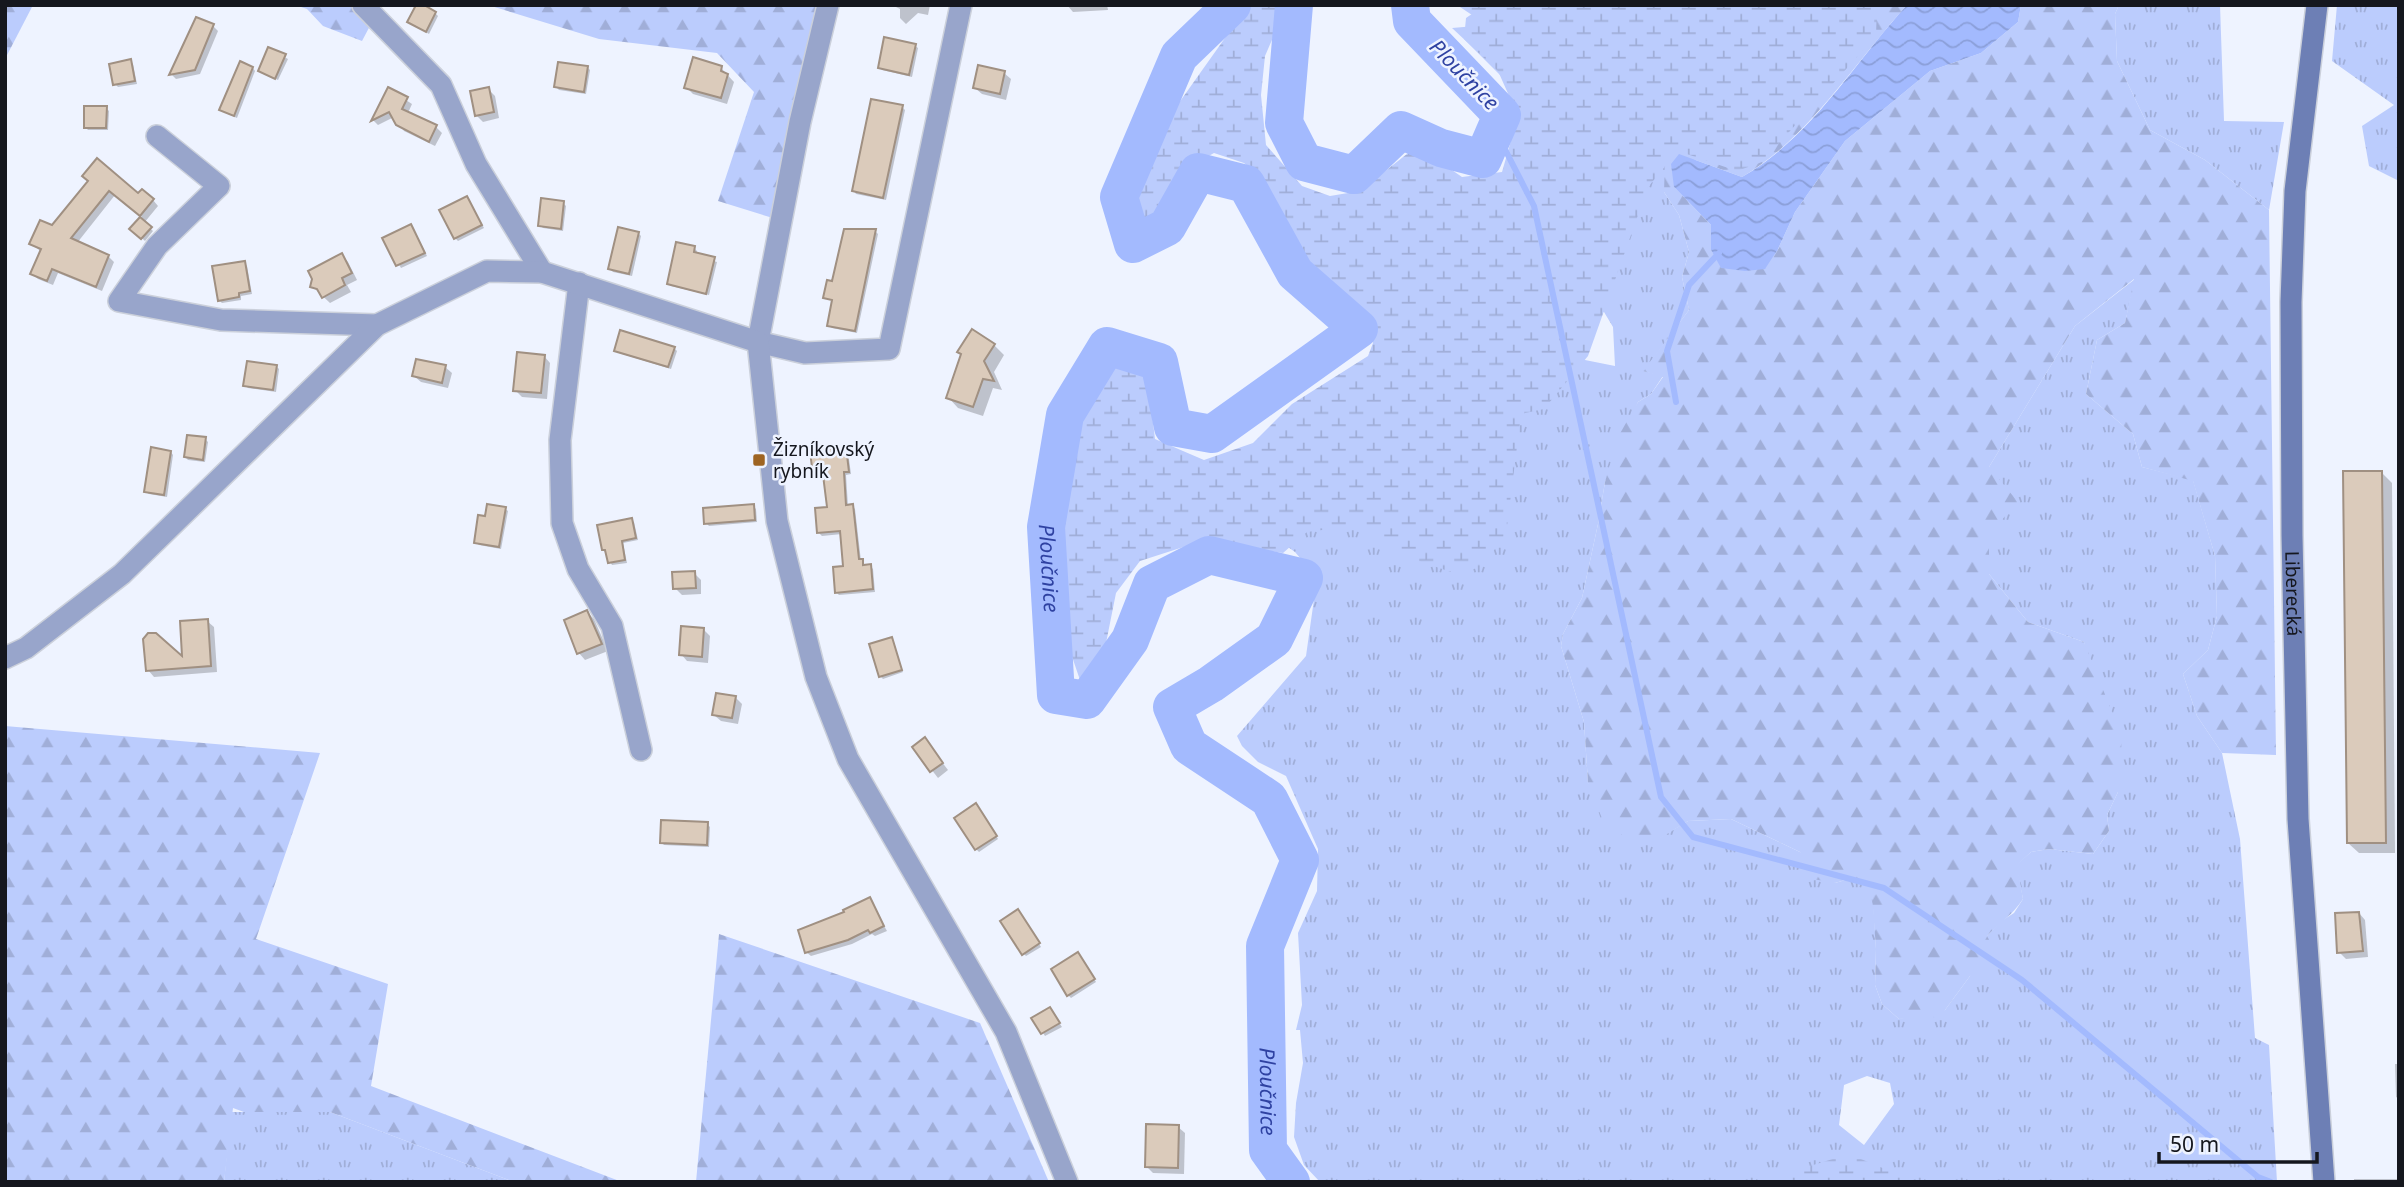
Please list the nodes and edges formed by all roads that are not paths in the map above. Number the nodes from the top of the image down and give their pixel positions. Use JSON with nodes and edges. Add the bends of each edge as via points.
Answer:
{"nodes":[{"id":1,"x":362,"y":5,"type":"edge"},
{"id":2,"x":828,"y":5,"type":"edge"},
{"id":3,"x":961,"y":5,"type":"edge"},
{"id":4,"x":2317,"y":5,"type":"edge"},
{"id":5,"x":157,"y":135,"type":"dead end"},
{"id":6,"x":542,"y":272,"type":"junction"},
{"id":7,"x":579,"y":283,"type":"junction"},
{"id":8,"x":377,"y":325,"type":"junction"},
{"id":9,"x":758,"y":342,"type":"junction"},
{"id":10,"x":5,"y":658,"type":"edge"},
{"id":11,"x":641,"y":750,"type":"dead end"},
{"id":12,"x":1067,"y":1182,"type":"edge"},
{"id":13,"x":2324,"y":1182,"type":"edge"}],
"edges":[{"from":1,"to":6,"type":"street","via":[[441,85],[476,164]]},
{"from":2,"to":9,"type":"street","via":[[800,122]]},
{"from":3,"to":9,"type":"street","via":[[889,349],[805,353]]},
{"from":4,"to":13,"type":"main road","name":"Liberecká","via":[[2295,191],[2291,316],[2298,819]]},
{"from":5,"to":8,"type":"street","via":[[219,186],[157,246],[119,301],[220,320]]},
{"from":6,"to":7,"type":"street"},
{"from":6,"to":8,"type":"street","via":[[488,271]]},
{"from":7,"to":9,"type":"street"},
{"from":7,"to":11,"type":"street","via":[[560,440],[562,523],[578,569],[612,626]]},
{"from":8,"to":10,"type":"street","via":[[122,573],[26,648]]},
{"from":9,"to":12,"type":"street","via":[[777,521],[816,677],[848,759],[1006,1032]]}]}
